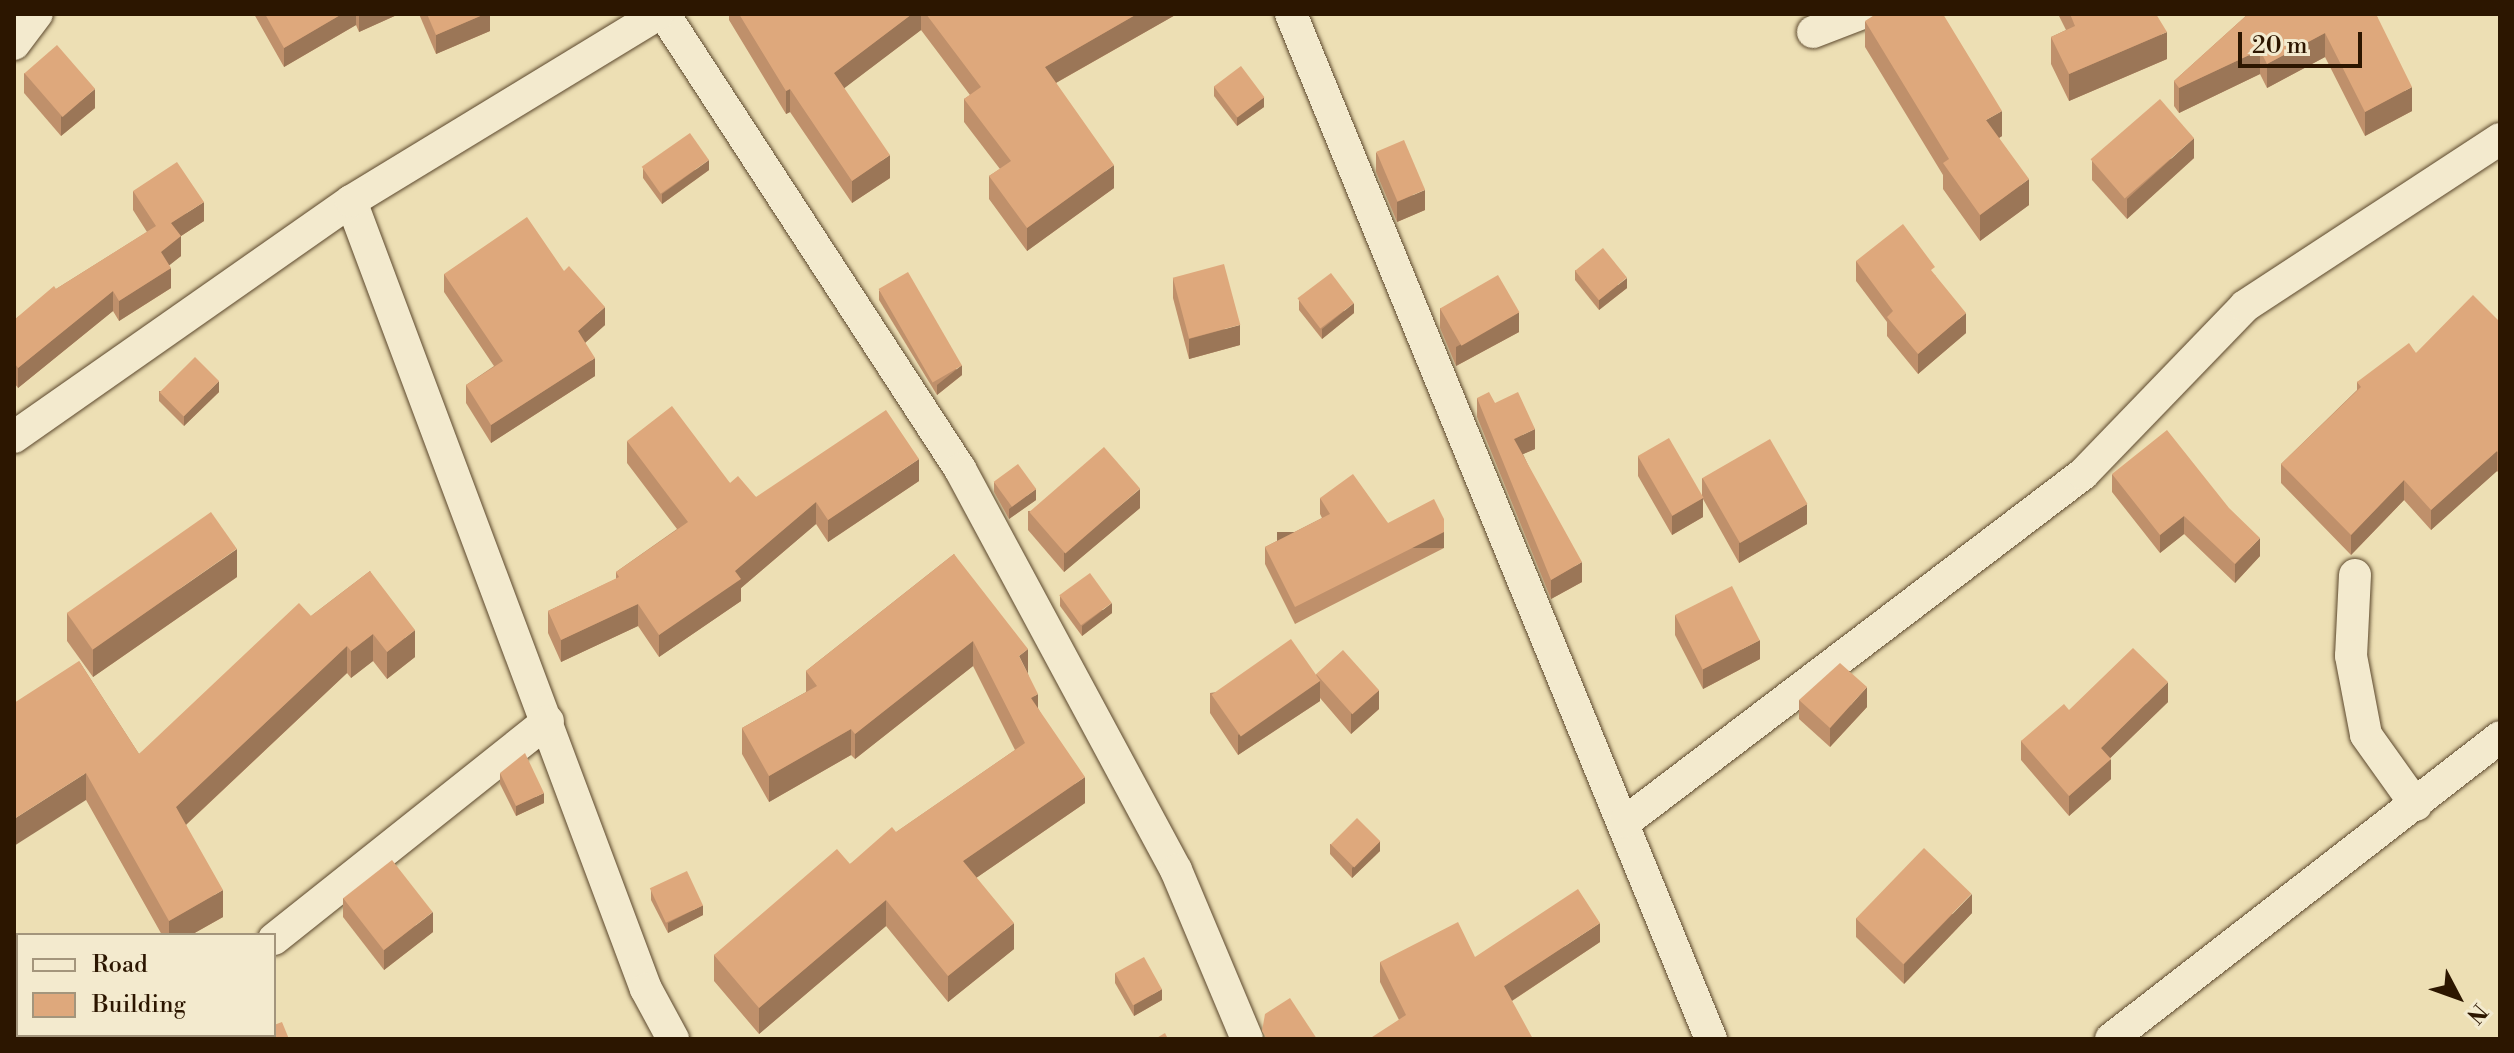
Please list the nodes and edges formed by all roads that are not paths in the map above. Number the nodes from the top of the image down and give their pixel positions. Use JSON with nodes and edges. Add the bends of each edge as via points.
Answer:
{"nodes":[{"id":1,"x":37,"y":14,"type":"edge"},
{"id":2,"x":658,"y":14,"type":"edge"},
{"id":3,"x":664,"y":14,"type":"edge"},
{"id":4,"x":1291,"y":14,"type":"edge"},
{"id":5,"x":1860,"y":14,"type":"edge"},
{"id":6,"x":1813,"y":32,"type":"dead end"},
{"id":7,"x":14,"y":44,"type":"edge"},
{"id":8,"x":2500,"y":139,"type":"edge"},
{"id":9,"x":351,"y":201,"type":"junction"},
{"id":10,"x":14,"y":437,"type":"edge"},
{"id":11,"x":2355,"y":575,"type":"dead end"},
{"id":12,"x":548,"y":721,"type":"junction"},
{"id":13,"x":2500,"y":737,"type":"edge"},
{"id":14,"x":2416,"y":805,"type":"junction"},
{"id":15,"x":1625,"y":822,"type":"junction"},
{"id":16,"x":276,"y":937,"type":"edge"},
{"id":17,"x":673,"y":1039,"type":"edge"},
{"id":18,"x":1247,"y":1039,"type":"edge"},
{"id":19,"x":1711,"y":1039,"type":"edge"},
{"id":20,"x":2111,"y":1039,"type":"edge"}],
"edges":[{"from":1,"to":7,"type":"street"},
{"from":2,"to":9,"type":"street"},
{"from":3,"to":18,"type":"street","via":[[960,469],[1176,870]]},
{"from":4,"to":15,"type":"street"},
{"from":5,"to":6,"type":"street"},
{"from":8,"to":15,"type":"street","via":[[2245,306],[2083,474]]},
{"from":9,"to":10,"type":"street"},
{"from":9,"to":12,"type":"street"},
{"from":11,"to":14,"type":"street","via":[[2351,656],[2366,735]]},
{"from":12,"to":16,"type":"street"},
{"from":12,"to":17,"type":"street","via":[[646,989]]},
{"from":13,"to":14,"type":"street"},
{"from":14,"to":20,"type":"street"},
{"from":15,"to":19,"type":"street"}]}
